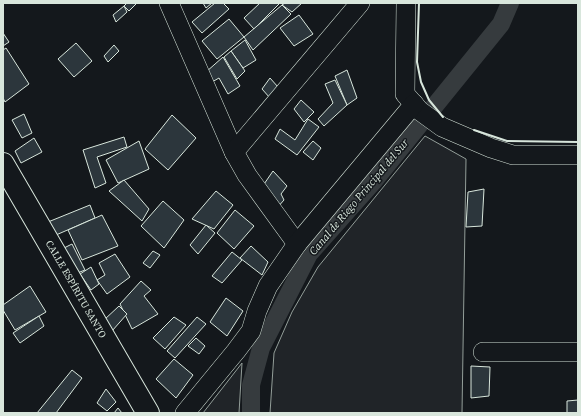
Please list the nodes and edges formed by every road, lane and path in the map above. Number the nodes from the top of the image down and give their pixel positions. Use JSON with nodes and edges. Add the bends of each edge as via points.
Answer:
{"nodes":[{"id":1,"x":169,"y":3,"type":"edge"},
{"id":2,"x":360,"y":3,"type":"edge"},
{"id":3,"x":406,"y":3,"type":"edge"},
{"id":4,"x":423,"y":112,"type":"junction"},
{"id":5,"x":234,"y":152,"type":"junction"},
{"id":6,"x":578,"y":155,"type":"edge"},
{"id":7,"x":3,"y":164,"type":"edge"},
{"id":8,"x":298,"y":244,"type":"junction"},
{"id":9,"x":483,"y":352,"type":"dead end"},
{"id":10,"x":578,"y":352,"type":"edge"},
{"id":11,"x":148,"y":413,"type":"edge"},
{"id":12,"x":185,"y":413,"type":"edge"}],
"edges":[{"from":1,"to":5,"type":"street"},
{"from":2,"to":5,"type":"street"},
{"from":3,"to":4,"type":"street","via":[[405,94]]},
{"from":4,"to":6,"type":"street","via":[[442,127],[513,155]]},
{"from":4,"to":8,"type":"street"},
{"from":5,"to":8,"type":"street","via":[[247,175]]},
{"from":7,"to":11,"type":"main road","name":"CALLE ESPÍRITU SANTO"},
{"from":8,"to":12,"type":"street","via":[[268,286],[251,331]]},
{"from":9,"to":10,"type":"street"}]}
